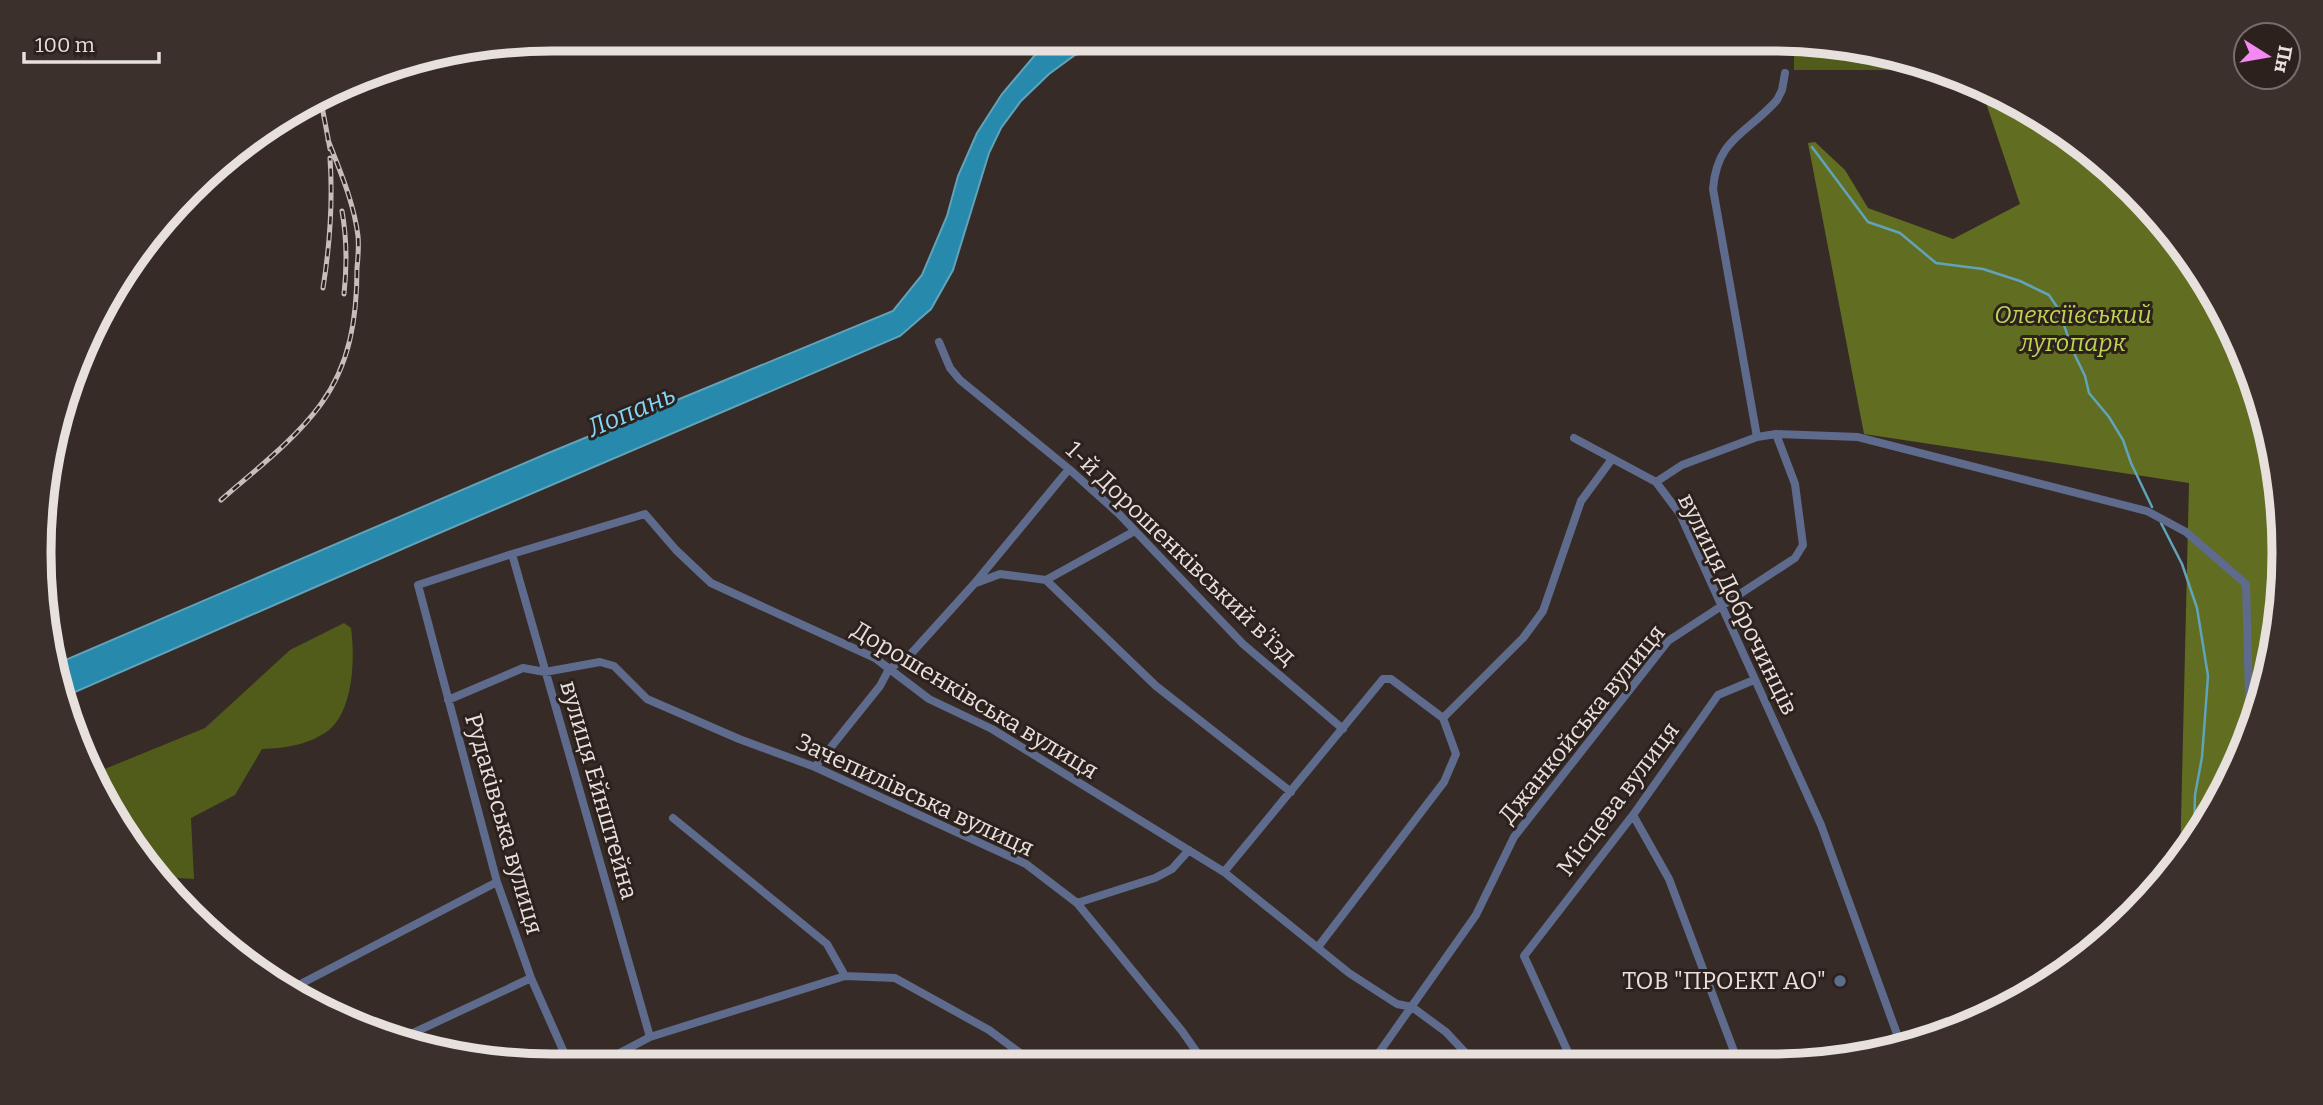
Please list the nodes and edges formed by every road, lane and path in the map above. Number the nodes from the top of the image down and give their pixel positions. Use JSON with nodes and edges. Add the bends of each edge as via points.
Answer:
{"nodes":[{"id":1,"x":1784,"y":73,"type":"dead end"},
{"id":2,"x":939,"y":342,"type":"dead end"},
{"id":3,"x":1776,"y":434,"type":"junction"},
{"id":4,"x":1757,"y":437,"type":"junction"},
{"id":5,"x":1574,"y":438,"type":"dead end"},
{"id":6,"x":1612,"y":459,"type":"junction"},
{"id":7,"x":1069,"y":469,"type":"junction"},
{"id":8,"x":1656,"y":482,"type":"junction"},
{"id":9,"x":1133,"y":532,"type":"junction"},
{"id":10,"x":512,"y":554,"type":"junction"},
{"id":11,"x":1046,"y":580,"type":"junction"},
{"id":12,"x":974,"y":584,"type":"junction"},
{"id":13,"x":418,"y":585,"type":"joint"},
{"id":14,"x":1720,"y":606,"type":"junction"},
{"id":15,"x":888,"y":669,"type":"junction"},
{"id":16,"x":545,"y":672,"type":"junction"},
{"id":17,"x":1754,"y":680,"type":"junction"},
{"id":18,"x":448,"y":700,"type":"junction"},
{"id":19,"x":2249,"y":703,"type":"edge"},
{"id":20,"x":1443,"y":718,"type":"junction"},
{"id":21,"x":1343,"y":729,"type":"junction"},
{"id":22,"x":815,"y":767,"type":"junction"},
{"id":23,"x":1291,"y":792,"type":"junction"},
{"id":24,"x":1633,"y":815,"type":"junction"},
{"id":25,"x":673,"y":818,"type":"dead end"},
{"id":26,"x":1189,"y":850,"type":"junction"},
{"id":27,"x":1224,"y":872,"type":"junction"},
{"id":28,"x":497,"y":882,"type":"junction"},
{"id":29,"x":1077,"y":903,"type":"junction"},
{"id":30,"x":1318,"y":947,"type":"junction"},
{"id":31,"x":845,"y":976,"type":"junction"},
{"id":32,"x":530,"y":978,"type":"junction"},
{"id":33,"x":298,"y":984,"type":"edge"},
{"id":34,"x":1412,"y":1007,"type":"junction"},
{"id":35,"x":411,"y":1034,"type":"edge"},
{"id":36,"x":650,"y":1037,"type":"junction"},
{"id":37,"x":1897,"y":1038,"type":"edge"},
{"id":38,"x":565,"y":1054,"type":"edge"},
{"id":39,"x":618,"y":1054,"type":"edge"},
{"id":40,"x":1021,"y":1054,"type":"edge"},
{"id":41,"x":1198,"y":1054,"type":"edge"},
{"id":42,"x":1378,"y":1054,"type":"edge"},
{"id":43,"x":1467,"y":1054,"type":"edge"},
{"id":44,"x":1569,"y":1054,"type":"edge"},
{"id":45,"x":1735,"y":1054,"type":"edge"}],
"edges":[{"from":1,"to":4,"type":"street","via":[[1782,90],[1770,108],[1723,149],[1714,175]]},
{"from":2,"to":7,"type":"street","name":"1-й Дорошенківський в’їзд","via":[[960,380]]},
{"from":3,"to":4,"type":"street","name":"вулиця Доброчинців"},
{"from":3,"to":14,"type":"street","name":"Джанкойська вулиця","via":[[1795,484],[1803,545],[1795,558]]},
{"from":3,"to":19,"type":"street","name":"вулиця Доброчинців","via":[[1858,437],[2147,511],[2186,532],[2246,584]]},
{"from":4,"to":8,"type":"street","name":"вулиця Доброчинців","via":[[1682,465]]},
{"from":5,"to":6,"type":"street"},
{"from":6,"to":8,"type":"street"},
{"from":6,"to":20,"type":"street","via":[[1581,501],[1543,611],[1523,638]]},
{"from":7,"to":9,"type":"street","name":"1-й Дорошенківський в’їзд"},
{"from":7,"to":12,"type":"street"},
{"from":8,"to":14,"type":"street","name":"вулиця Доброчинців","via":[[1680,514]]},
{"from":9,"to":11,"type":"street"},
{"from":9,"to":21,"type":"street","name":"1-й Дорошенківський в’їзд","via":[[1243,644]]},
{"from":10,"to":13,"type":"street","name":"Дорошенківська вулиця"},
{"from":10,"to":15,"type":"street","name":"Дорошенківська вулиця","via":[[645,514],[711,583],[875,657]]},
{"from":10,"to":16,"type":"street","name":"вулиця Ейнштейна"},
{"from":11,"to":12,"type":"street","via":[[1000,574]]},
{"from":11,"to":23,"type":"street","via":[[1156,686]]},
{"from":12,"to":15,"type":"street","via":[[909,656]]},
{"from":13,"to":18,"type":"street","name":"Рудаківська вулиця"},
{"from":14,"to":17,"type":"street","name":"вулиця Доброчинців"},
{"from":14,"to":34,"type":"street","name":"Джанкойська вулиця","via":[[1668,641],[1514,837],[1476,915]]},
{"from":15,"to":22,"type":"street","via":[[880,686]]},
{"from":15,"to":26,"type":"street","name":"Дорошенківська вулиця","via":[[929,699],[992,729]]},
{"from":16,"to":18,"type":"street","name":"Зачепилівська вулиця","via":[[523,668]]},
{"from":16,"to":22,"type":"street","name":"Зачепилівська вулиця","via":[[600,662],[614,666],[647,699]]},
{"from":16,"to":36,"type":"street","name":"вулиця Ейнштейна"},
{"from":17,"to":24,"type":"street","name":"Місцева вулиця","via":[[1718,695]]},
{"from":17,"to":37,"type":"street","name":"вулиця Доброчинців","via":[[1821,825]]},
{"from":18,"to":28,"type":"street","name":"Рудаківська вулиця"},
{"from":20,"to":21,"type":"street","via":[[1391,679],[1383,679]]},
{"from":20,"to":30,"type":"street","via":[[1456,754],[1444,782]]},
{"from":21,"to":23,"type":"street"},
{"from":22,"to":29,"type":"street","name":"Зачепилівська вулиця","via":[[1026,864]]},
{"from":23,"to":27,"type":"street"},
{"from":24,"to":44,"type":"street","name":"Місцева вулиця","via":[[1524,956]]},
{"from":24,"to":45,"type":"street","via":[[1669,879]]},
{"from":25,"to":31,"type":"street","via":[[827,944]]},
{"from":26,"to":27,"type":"street","name":"Дорошенківська вулиця"},
{"from":26,"to":29,"type":"street","via":[[1172,869],[1155,878]]},
{"from":27,"to":30,"type":"street","name":"Дорошенківська вулиця"},
{"from":28,"to":32,"type":"street","name":"Рудаківська вулиця"},
{"from":28,"to":33,"type":"street"},
{"from":29,"to":41,"type":"street","name":"Зачепилівська вулиця"},
{"from":30,"to":34,"type":"street","name":"Дорошенківська вулиця","via":[[1349,974],[1397,1004]]},
{"from":31,"to":36,"type":"street"},
{"from":31,"to":40,"type":"street","via":[[895,978],[989,1030]]},
{"from":32,"to":35,"type":"street"},
{"from":32,"to":38,"type":"street","name":"Рудаківська вулиця"},
{"from":34,"to":42,"type":"street","name":"Джанкойська вулиця"},
{"from":34,"to":43,"type":"street","name":"Дорошенківська вулиця"},
{"from":36,"to":39,"type":"street"}]}
